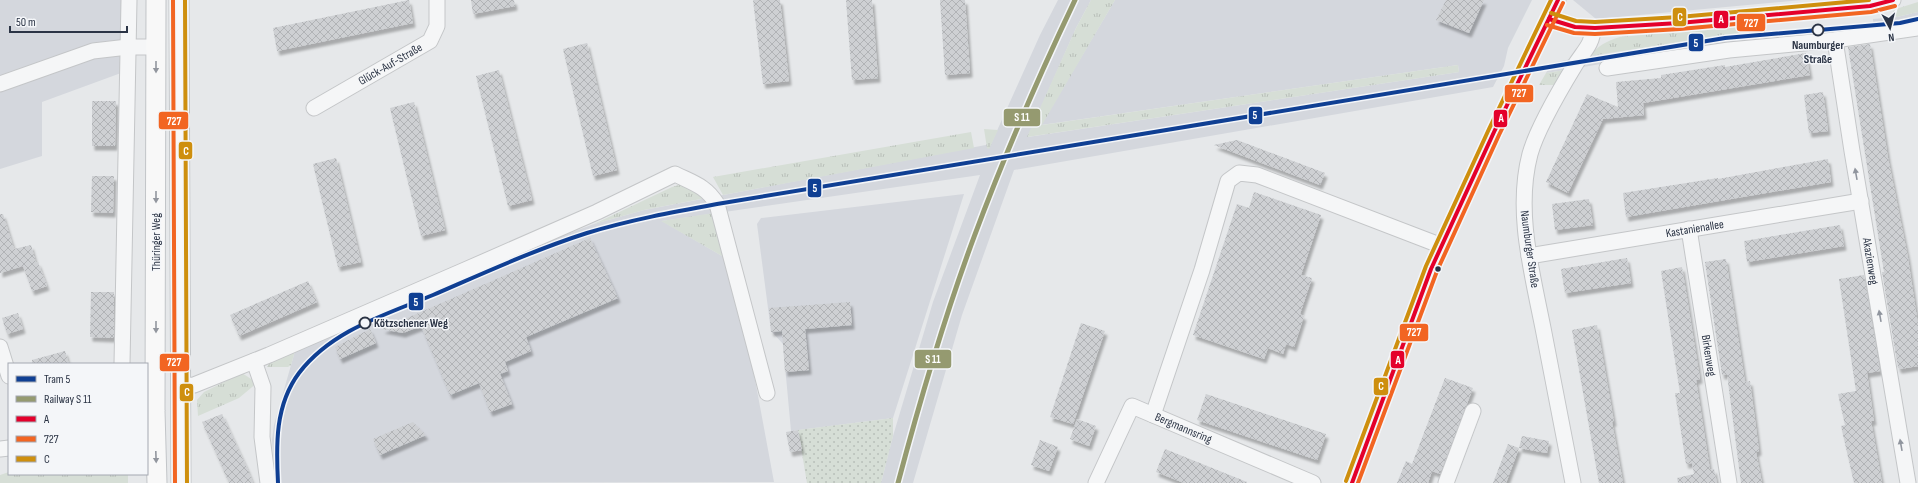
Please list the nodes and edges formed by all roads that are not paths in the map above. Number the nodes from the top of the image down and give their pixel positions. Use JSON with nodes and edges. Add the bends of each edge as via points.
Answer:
{"nodes":[{"id":1,"x":129,"y":0,"type":"edge"},
{"id":2,"x":156,"y":0,"type":"edge"},
{"id":3,"x":180,"y":0,"type":"edge"},
{"id":4,"x":437,"y":0,"type":"edge"},
{"id":5,"x":1558,"y":0,"type":"edge"},
{"id":6,"x":1893,"y":0,"type":"edge"},
{"id":7,"x":1549,"y":19,"type":"junction"},
{"id":8,"x":1593,"y":28,"type":"junction"},
{"id":9,"x":1918,"y":28,"type":"edge"},
{"id":10,"x":1835,"y":40,"type":"junction"},
{"id":11,"x":156,"y":47,"type":"junction"},
{"id":12,"x":128,"y":48,"type":"junction"},
{"id":13,"x":1607,"y":68,"type":"dead end"},
{"id":14,"x":0,"y":84,"type":"edge"},
{"id":15,"x":314,"y":108,"type":"dead end"},
{"id":16,"x":1861,"y":201,"type":"junction"},
{"id":17,"x":1689,"y":229,"type":"junction"},
{"id":18,"x":1442,"y":246,"type":"junction"},
{"id":19,"x":1529,"y":256,"type":"junction"},
{"id":20,"x":0,"y":347,"type":"edge"},
{"id":21,"x":254,"y":361,"type":"junction"},
{"id":22,"x":122,"y":363,"type":"edge"},
{"id":23,"x":8,"y":373,"type":"edge"},
{"id":24,"x":181,"y":386,"type":"junction"},
{"id":25,"x":767,"y":393,"type":"dead end"},
{"id":26,"x":151,"y":411,"type":"edge"},
{"id":27,"x":1473,"y":411,"type":"dead end"},
{"id":28,"x":1154,"y":415,"type":"junction"},
{"id":29,"x":157,"y":483,"type":"edge"},
{"id":30,"x":180,"y":483,"type":"edge"},
{"id":31,"x":268,"y":483,"type":"edge"},
{"id":32,"x":1096,"y":483,"type":"edge"},
{"id":33,"x":1313,"y":483,"type":"edge"},
{"id":34,"x":1352,"y":483,"type":"edge"},
{"id":35,"x":1446,"y":483,"type":"edge"},
{"id":36,"x":1573,"y":483,"type":"edge"},
{"id":37,"x":1729,"y":483,"type":"edge"},
{"id":38,"x":1908,"y":483,"type":"edge"}],
"edges":[{"from":1,"to":12,"type":"street"},
{"from":2,"to":11,"type":"main road","name":"Thüringer Weg"},
{"from":3,"to":24,"type":"main road","name":"Thüringer Weg"},
{"from":4,"to":15,"type":"street","name":"Glück-Auf-Straße","via":[[437,26],[430,41]]},
{"from":5,"to":7,"type":"street"},
{"from":6,"to":8,"type":"street","via":[[1870,6],[1781,15]]},
{"from":7,"to":8,"type":"street","via":[[1575,27]]},
{"from":7,"to":18,"type":"street"},
{"from":8,"to":19,"type":"street","name":"Naumburger Straße","via":[[1589,46],[1576,63],[1530,154],[1524,210]]},
{"from":9,"to":10,"type":"street"},
{"from":10,"to":13,"type":"street","via":[[1729,50]]},
{"from":16,"to":10,"type":"street","name":"Akazienweg","one_way":true},
{"from":11,"to":12,"type":"street"},
{"from":11,"to":26,"type":"main road","name":"Thüringer Weg","one_way":true},
{"from":12,"to":14,"type":"street","via":[[93,51]]},
{"from":12,"to":22,"type":"street"},
{"from":16,"to":17,"type":"street","name":"Kastanienallee"},
{"from":38,"to":16,"type":"street","name":"Akazienweg","one_way":true},
{"from":17,"to":19,"type":"street","name":"Kastanienallee"},
{"from":17,"to":37,"type":"street","name":"Birkenweg"},
{"from":18,"to":28,"type":"street","via":[[1257,175],[1239,173],[1228,182]]},
{"from":18,"to":34,"type":"street","via":[[1431,269]]},
{"from":19,"to":36,"type":"street","name":"Naumburger Straße"},
{"from":20,"to":23,"type":"street"},
{"from":21,"to":24,"type":"street","via":[[194,385]]},
{"from":21,"to":25,"type":"street","via":[[597,212],[674,174],[704,188],[717,204]]},
{"from":21,"to":31,"type":"street","via":[[263,386],[262,437]]},
{"from":24,"to":30,"type":"main road","name":"Thüringer Weg"},
{"from":26,"to":29,"type":"main road","name":"Thüringer Weg","one_way":true},
{"from":27,"to":35,"type":"street"},
{"from":28,"to":32,"type":"street","name":"Bergmannsring","via":[[1132,406]]},
{"from":28,"to":33,"type":"street","name":"Bergmannsring"}]}
